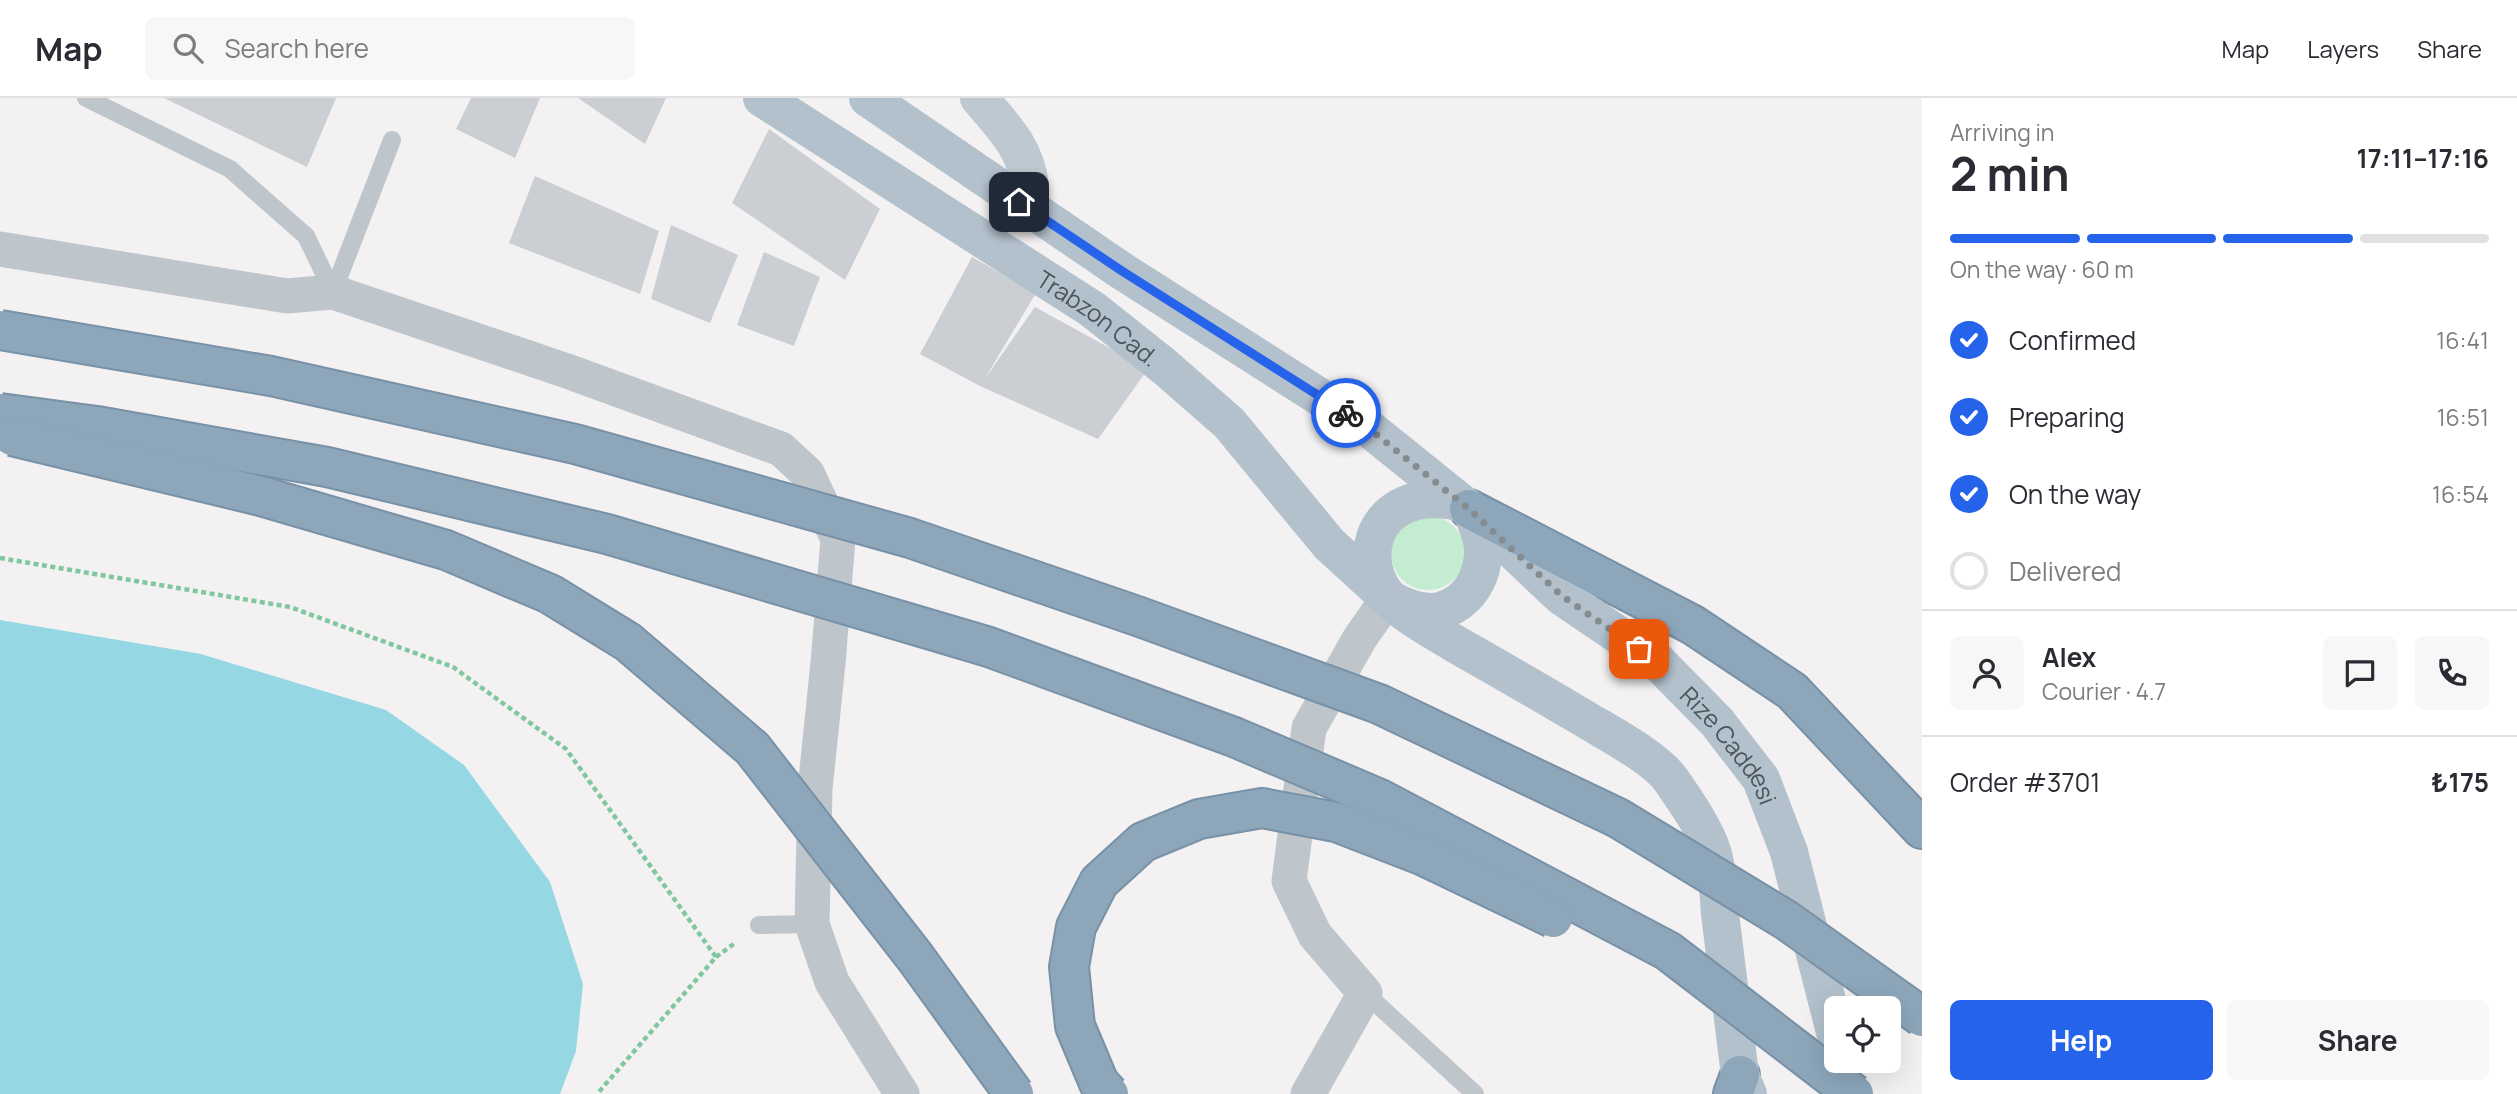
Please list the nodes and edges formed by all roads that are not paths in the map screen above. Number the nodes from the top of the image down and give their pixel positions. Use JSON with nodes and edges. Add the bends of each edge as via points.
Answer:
{"nodes":[{"id":1,"x":86,"y":98,"type":"edge"},
{"id":2,"x":762,"y":98,"type":"edge"},
{"id":3,"x":868,"y":98,"type":"edge"},
{"id":4,"x":979,"y":98,"type":"edge"},
{"id":5,"x":392,"y":139,"type":"dead end"},
{"id":6,"x":1019,"y":202,"type":"junction"},
{"id":7,"x":0,"y":249,"type":"edge"},
{"id":8,"x":333,"y":292,"type":"junction"},
{"id":9,"x":0,"y":330,"type":"edge"},
{"id":10,"x":0,"y":413,"type":"edge"},
{"id":11,"x":0,"y":433,"type":"edge"},
{"id":12,"x":1469,"y":509,"type":"junction"},
{"id":13,"x":1388,"y":598,"type":"junction"},
{"id":14,"x":1922,"y":829,"type":"edge"},
{"id":15,"x":812,"y":924,"type":"junction"},
{"id":16,"x":759,"y":925,"type":"dead end"},
{"id":17,"x":1365,"y":993,"type":"junction"},
{"id":18,"x":1826,"y":996,"type":"edge"},
{"id":19,"x":1745,"y":1009,"type":"junction"},
{"id":20,"x":1922,"y":1017,"type":"edge"},
{"id":21,"x":1846,"y":1073,"type":"edge"},
{"id":22,"x":1741,"y":1088,"type":"edge"},
{"id":23,"x":902,"y":1094,"type":"edge"},
{"id":24,"x":1014,"y":1094,"type":"edge"},
{"id":25,"x":1109,"y":1094,"type":"edge"},
{"id":26,"x":1308,"y":1094,"type":"edge"},
{"id":27,"x":1475,"y":1094,"type":"edge"},
{"id":28,"x":1853,"y":1094,"type":"edge"}],
"edges":[{"from":1,"to":8,"type":"lane","via":[[230,169],[306,236]]},
{"from":2,"to":13,"type":"main road","name":"Trabzon Cad.","via":[[1092,309],[1144,350],[1229,423],[1329,544]]},
{"from":3,"to":6,"type":"main road","name":"Trabzon Cad."},
{"from":4,"to":6,"type":"street","via":[[1028,165],[1030,186]]},
{"from":5,"to":8,"type":"lane"},
{"from":6,"to":12,"type":"main road","name":"Trabzon Cad.","via":[[1367,427]]},
{"from":7,"to":8,"type":"street","via":[[287,296]]},
{"from":8,"to":15,"type":"street","via":[[781,450],[807,472],[838,539],[815,789]]},
{"from":9,"to":20,"type":"highway","bridge":true,"via":[[271,376],[575,444],[910,538],[1140,617],[1379,704],[1618,818],[1786,920]]},
{"from":10,"to":19,"type":"highway","bridge":true,"via":[[327,467],[607,534],[989,647],[1234,737],[1380,799],[1668,951]]},
{"from":11,"to":24,"type":"highway","bridge":true,"via":[[261,496],[446,550],[550,594],[628,642],[752,748]]},
{"from":12,"to":13,"type":"main road","via":[[1452,501],[1415,501],[1383,520],[1371,555],[1374,574]]},
{"from":12,"to":13,"type":"main road","via":[[1479,530],[1483,565],[1466,596],[1433,612],[1414,610]]},
{"from":12,"to":14,"type":"highway","via":[[1693,625],[1791,691]]},
{"from":12,"to":18,"type":"main road","name":"Rize Caddesi","via":[[1562,596],[1658,662],[1717,722],[1761,779],[1789,852]]},
{"from":13,"to":17,"type":"street","via":[[1309,728],[1289,881],[1315,935]]},
{"from":13,"to":22,"type":"main road","via":[[1433,631],[1631,746],[1669,776],[1713,853]]},
{"from":15,"to":16,"type":"lane"},
{"from":15,"to":23,"type":"street","via":[[832,982]]},
{"from":17,"to":26,"type":"street"},
{"from":17,"to":27,"type":"lane"},
{"from":19,"to":25,"type":"highway","bridge":true,"via":[[1424,856],[1336,822],[1262,808],[1199,819],[1143,842],[1099,882],[1076,927],[1069,967],[1075,1026],[1099,1083]]},
{"from":19,"to":28,"type":"highway","bridge":true},
{"from":21,"to":28,"type":"main road"}]}
